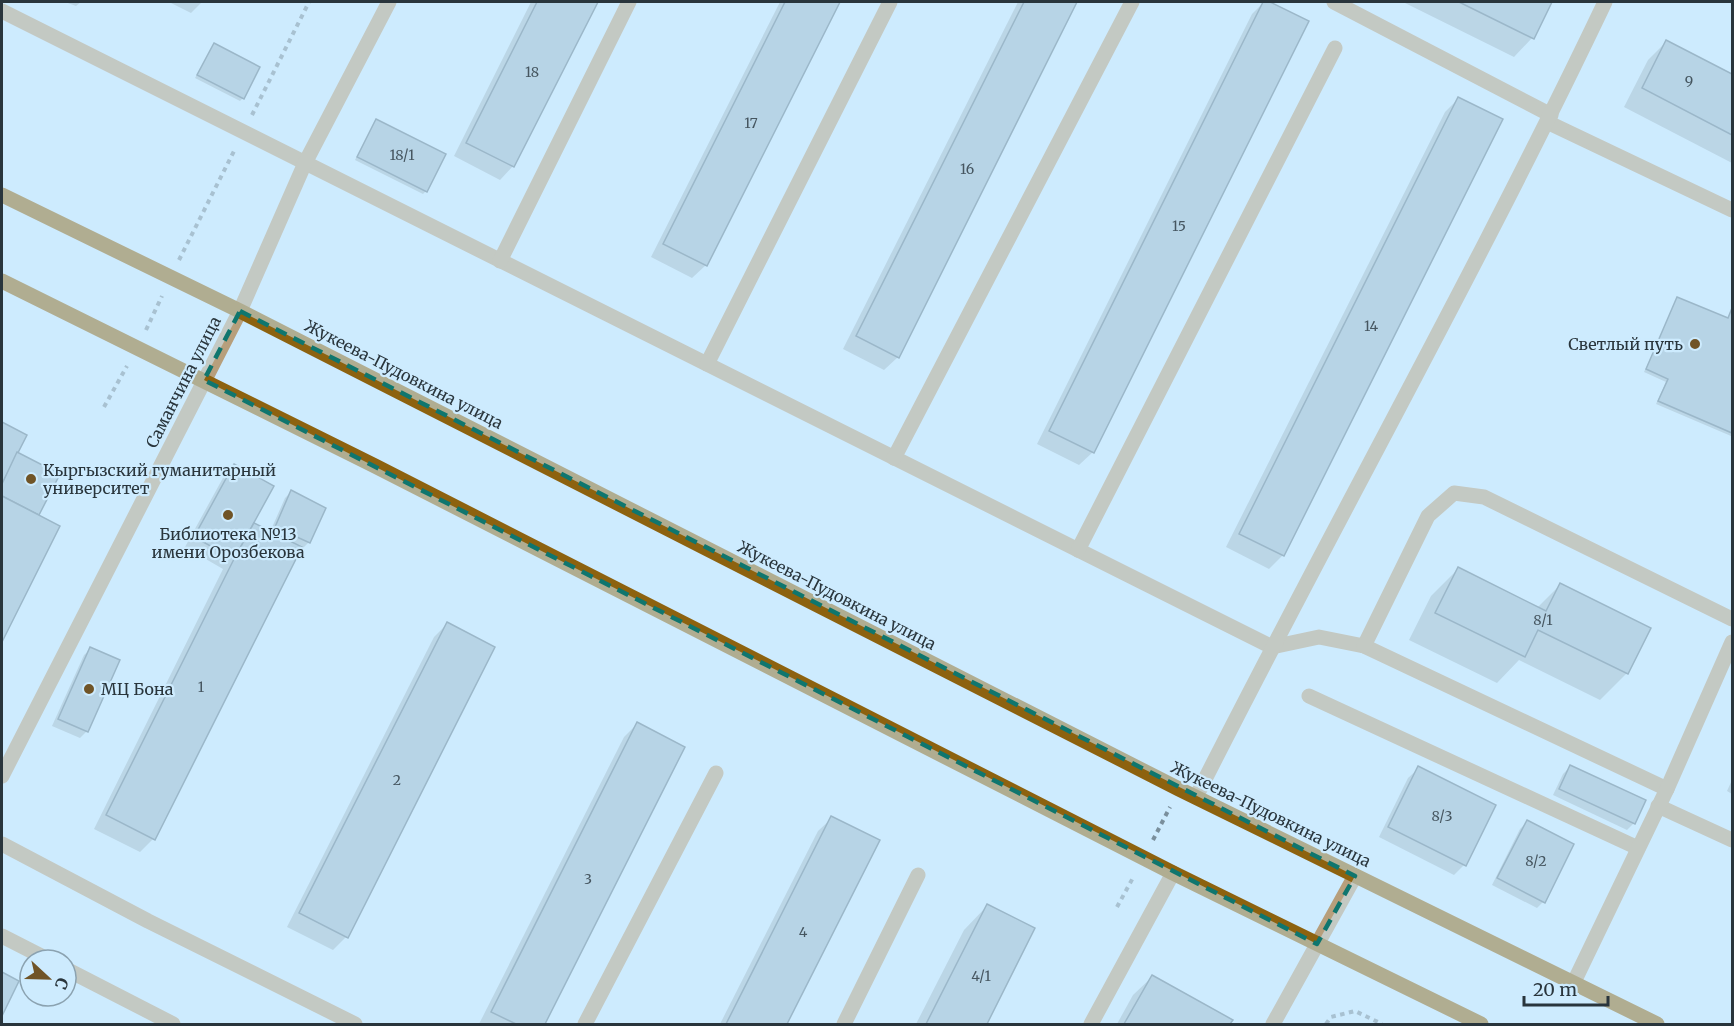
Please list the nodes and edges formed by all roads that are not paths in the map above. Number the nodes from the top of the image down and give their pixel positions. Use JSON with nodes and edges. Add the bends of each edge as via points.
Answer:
{"nodes":[{"id":1,"x":388,"y":2,"type":"edge"},
{"id":2,"x":629,"y":2,"type":"edge"},
{"id":3,"x":890,"y":2,"type":"edge"},
{"id":4,"x":1132,"y":2,"type":"edge"},
{"id":5,"x":1334,"y":2,"type":"edge"},
{"id":6,"x":1605,"y":2,"type":"edge"},
{"id":7,"x":2,"y":11,"type":"edge"},
{"id":8,"x":1335,"y":48,"type":"dead end"},
{"id":9,"x":1549,"y":118,"type":"junction"},
{"id":10,"x":305,"y":163,"type":"junction"},
{"id":11,"x":2,"y":195,"type":"edge"},
{"id":12,"x":1732,"y":210,"type":"edge"},
{"id":13,"x":500,"y":261,"type":"junction"},
{"id":14,"x":2,"y":281,"type":"edge"},
{"id":15,"x":240,"y":311,"type":"junction"},
{"id":16,"x":707,"y":364,"type":"junction"},
{"id":17,"x":204,"y":380,"type":"junction"},
{"id":18,"x":894,"y":458,"type":"junction"},
{"id":19,"x":1078,"y":550,"type":"junction"},
{"id":20,"x":1732,"y":619,"type":"edge"},
{"id":21,"x":1732,"y":642,"type":"edge"},
{"id":22,"x":1364,"y":646,"type":"junction"},
{"id":23,"x":1272,"y":647,"type":"junction"},
{"id":24,"x":1309,"y":696,"type":"dead end"},
{"id":25,"x":716,"y":773,"type":"dead end"},
{"id":26,"x":2,"y":776,"type":"edge"},
{"id":27,"x":1666,"y":789,"type":"junction"},
{"id":28,"x":1196,"y":797,"type":"junction"},
{"id":29,"x":1658,"y":806,"type":"junction"},
{"id":30,"x":1732,"y":840,"type":"edge"},
{"id":31,"x":2,"y":844,"type":"edge"},
{"id":32,"x":1638,"y":848,"type":"junction"},
{"id":33,"x":1173,"y":873,"type":"junction"},
{"id":34,"x":918,"y":874,"type":"dead end"},
{"id":35,"x":1355,"y":876,"type":"junction"},
{"id":36,"x":2,"y":936,"type":"edge"},
{"id":37,"x":1317,"y":944,"type":"junction"},
{"id":38,"x":26,"y":948,"type":"edge"},
{"id":39,"x":78,"y":975,"type":"edge"},
{"id":40,"x":1573,"y":984,"type":"junction"},
{"id":41,"x":173,"y":1024,"type":"edge"},
{"id":42,"x":355,"y":1024,"type":"edge"},
{"id":43,"x":585,"y":1024,"type":"edge"},
{"id":44,"x":844,"y":1024,"type":"edge"},
{"id":45,"x":1091,"y":1024,"type":"edge"},
{"id":46,"x":1275,"y":1024,"type":"edge"},
{"id":47,"x":1481,"y":1024,"type":"edge"},
{"id":48,"x":1657,"y":1024,"type":"edge"}],
"edges":[{"from":1,"to":10,"type":"street","name":"Саманчина улица"},
{"from":2,"to":13,"type":"street"},
{"from":3,"to":16,"type":"street"},
{"from":4,"to":18,"type":"street"},
{"from":5,"to":9,"type":"street"},
{"from":6,"to":9,"type":"street"},
{"from":7,"to":10,"type":"street"},
{"from":8,"to":19,"type":"street"},
{"from":9,"to":12,"type":"street"},
{"from":9,"to":23,"type":"street"},
{"from":10,"to":13,"type":"street"},
{"from":10,"to":15,"type":"street","name":"Саманчина улица"},
{"from":11,"to":15,"type":"main road","name":"Жукеева-Пудовкина улица"},
{"from":13,"to":16,"type":"street"},
{"from":14,"to":17,"type":"main road"},
{"from":15,"to":17,"type":"street","name":"Саманчина улица"},
{"from":15,"to":28,"type":"main road","name":"Жукеева-Пудовкина улица"},
{"from":16,"to":18,"type":"street"},
{"from":17,"to":26,"type":"street","name":"Саманчина улица"},
{"from":17,"to":33,"type":"main road"},
{"from":18,"to":19,"type":"street"},
{"from":19,"to":23,"type":"street"},
{"from":20,"to":22,"type":"street","via":[[1484,497],[1454,494],[1428,516]]},
{"from":21,"to":27,"type":"street"},
{"from":22,"to":23,"type":"street","via":[[1319,637]]},
{"from":22,"to":27,"type":"street"},
{"from":23,"to":28,"type":"street"},
{"from":24,"to":32,"type":"street"},
{"from":25,"to":43,"type":"street"},
{"from":27,"to":29,"type":"street"},
{"from":28,"to":35,"type":"main road","name":"Жукеева-Пудовкина улица"},
{"from":29,"to":30,"type":"street"},
{"from":29,"to":32,"type":"street"},
{"from":31,"to":42,"type":"street"},
{"from":32,"to":40,"type":"street"},
{"from":33,"to":37,"type":"main road"},
{"from":33,"to":45,"type":"street"},
{"from":34,"to":44,"type":"street"},
{"from":35,"to":37,"type":"street"},
{"from":35,"to":40,"type":"main road","name":"Жукеева-Пудовкина улица"},
{"from":36,"to":38,"type":"street"},
{"from":37,"to":46,"type":"street"},
{"from":37,"to":47,"type":"main road"},
{"from":39,"to":41,"type":"street"},
{"from":40,"to":48,"type":"main road","name":"Жукеева-Пудовкина улица"}]}
